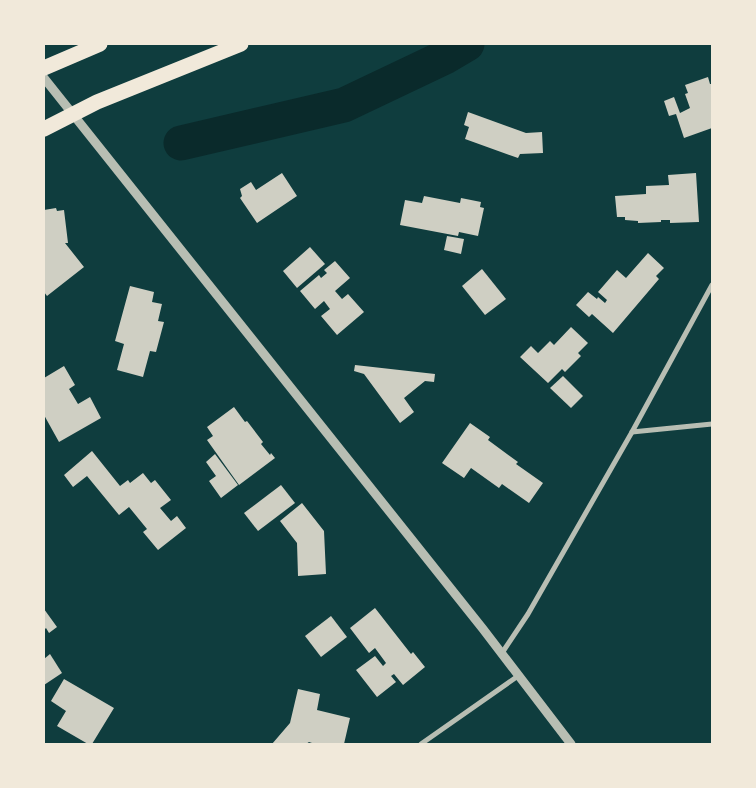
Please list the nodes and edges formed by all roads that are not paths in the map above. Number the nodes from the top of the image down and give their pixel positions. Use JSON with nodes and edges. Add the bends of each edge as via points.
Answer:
{"nodes":[{"id":1,"x":100,"y":44,"type":"edge"},
{"id":2,"x":241,"y":44,"type":"edge"},
{"id":3,"x":44,"y":68,"type":"edge"},
{"id":4,"x":44,"y":78,"type":"edge"},
{"id":5,"x":44,"y":129,"type":"edge"},
{"id":6,"x":712,"y":285,"type":"edge"},
{"id":7,"x":712,"y":424,"type":"edge"},
{"id":8,"x":632,"y":432,"type":"junction"},
{"id":9,"x":502,"y":653,"type":"junction"},
{"id":10,"x":518,"y":676,"type":"junction"},
{"id":11,"x":421,"y":744,"type":"edge"},
{"id":12,"x":572,"y":744,"type":"edge"}],
"edges":[{"from":1,"to":3,"type":"highway"},
{"from":2,"to":5,"type":"highway","via":[[97,102]]},
{"from":4,"to":9,"type":"street"},
{"from":6,"to":8,"type":"street"},
{"from":7,"to":8,"type":"street"},
{"from":8,"to":9,"type":"street","via":[[528,614]]},
{"from":9,"to":10,"type":"street"},
{"from":10,"to":11,"type":"street"},
{"from":10,"to":12,"type":"street"}]}
